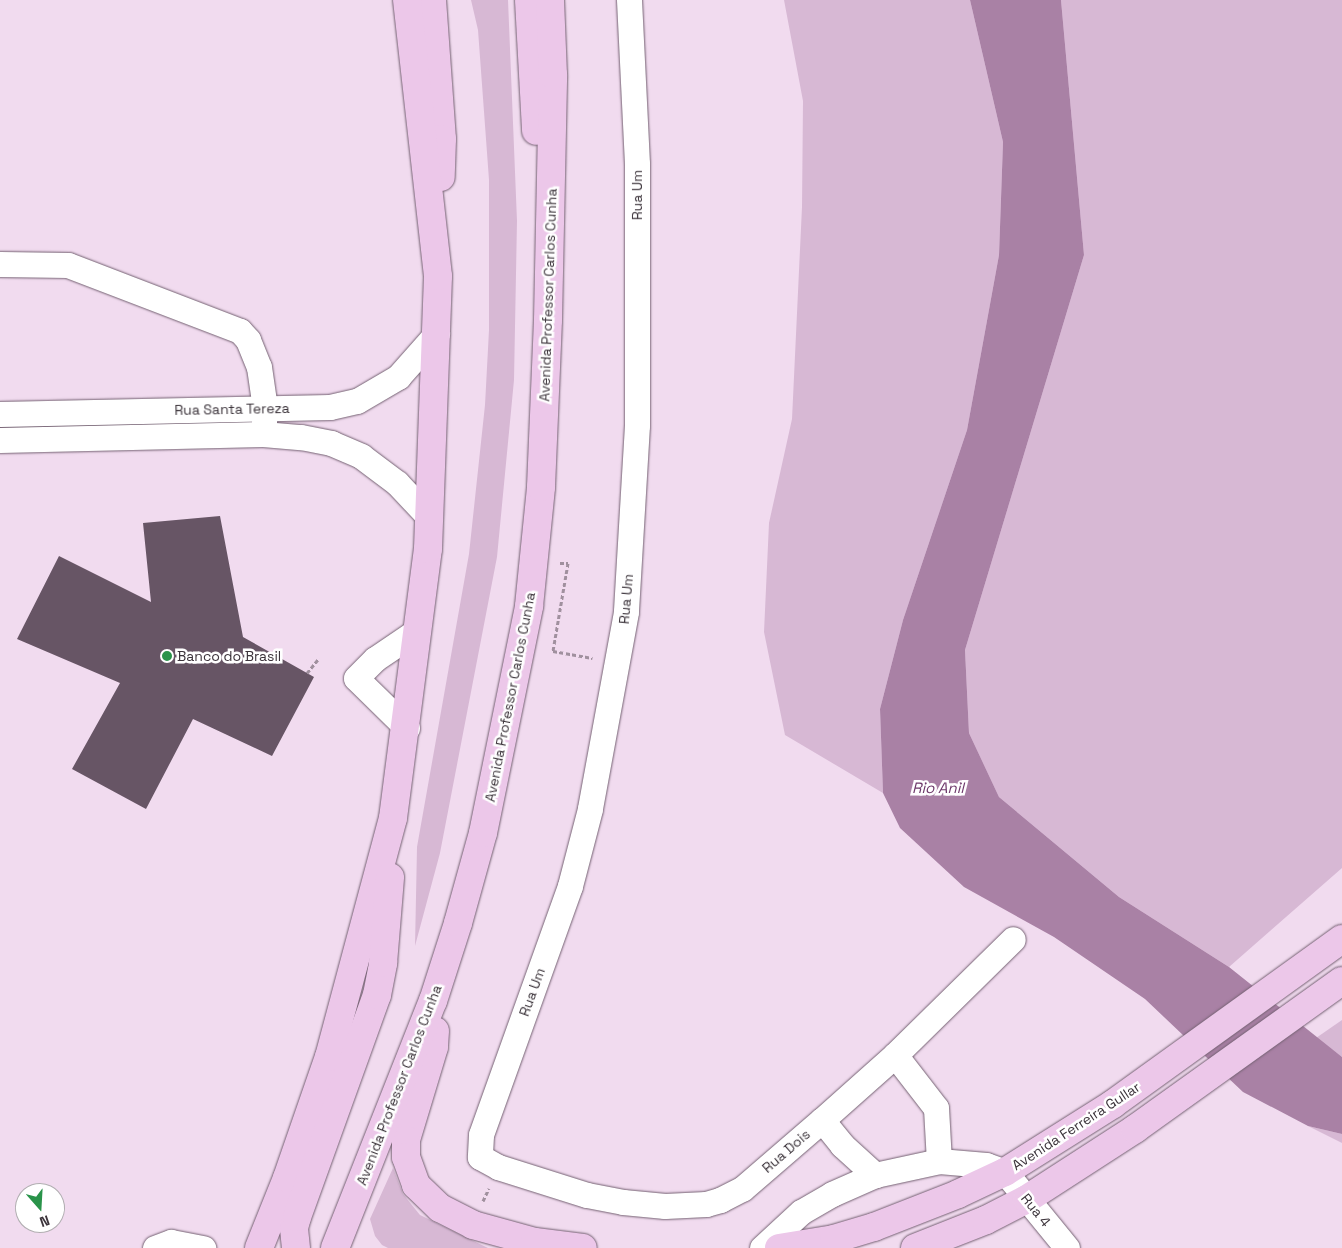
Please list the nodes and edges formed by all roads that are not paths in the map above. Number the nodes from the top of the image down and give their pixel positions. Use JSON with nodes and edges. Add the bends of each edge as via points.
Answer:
{"nodes":[{"id":1,"x":407,"y":0,"type":"edge"},
{"id":2,"x":432,"y":0,"type":"edge"},
{"id":3,"x":529,"y":0,"type":"edge"},
{"id":4,"x":550,"y":0,"type":"edge"},
{"id":5,"x":629,"y":0,"type":"edge"},
{"id":6,"x":0,"y":264,"type":"edge"},
{"id":7,"x":438,"y":276,"type":"junction"},
{"id":8,"x":548,"y":320,"type":"junction"},
{"id":9,"x":437,"y":333,"type":"junction"},
{"id":10,"x":265,"y":408,"type":"junction"},
{"id":11,"x":0,"y":414,"type":"edge"},
{"id":12,"x":263,"y":434,"type":"junction"},
{"id":13,"x":0,"y":440,"type":"edge"},
{"id":14,"x":429,"y":517,"type":"junction"},
{"id":15,"x":418,"y":630,"type":"junction"},
{"id":16,"x":407,"y":728,"type":"junction"},
{"id":17,"x":393,"y":818,"type":"junction"},
{"id":18,"x":1013,"y":938,"type":"dead end"},
{"id":19,"x":1342,"y":939,"type":"edge"},
{"id":20,"x":1342,"y":980,"type":"edge"},
{"id":21,"x":434,"y":1001,"type":"junction"},
{"id":22,"x":895,"y":1056,"type":"junction"},
{"id":23,"x":822,"y":1120,"type":"junction"},
{"id":24,"x":939,"y":1161,"type":"junction"},
{"id":25,"x":1005,"y":1172,"type":"junction"},
{"id":26,"x":495,"y":1174,"type":"joint"},
{"id":27,"x":875,"y":1175,"type":"junction"},
{"id":28,"x":1027,"y":1198,"type":"junction"},
{"id":29,"x":154,"y":1248,"type":"edge"},
{"id":30,"x":203,"y":1248,"type":"edge"},
{"id":31,"x":259,"y":1248,"type":"edge"},
{"id":32,"x":296,"y":1248,"type":"edge"},
{"id":33,"x":335,"y":1248,"type":"edge"},
{"id":34,"x":583,"y":1248,"type":"edge"},
{"id":35,"x":762,"y":1248,"type":"edge"},
{"id":36,"x":779,"y":1248,"type":"edge"},
{"id":37,"x":915,"y":1248,"type":"edge"},
{"id":38,"x":1067,"y":1248,"type":"edge"}],
"edges":[{"from":1,"to":7,"type":"main road"},
{"from":2,"to":7,"type":"main road","via":[[442,139]]},
{"from":3,"to":8,"type":"main road"},
{"from":4,"to":8,"type":"main road","name":"Avenida Professor Carlos Cunha","via":[[553,75]]},
{"from":5,"to":26,"type":"street","name":"Rua Um","via":[[637,164],[637,426],[626,612],[590,809],[570,886],[478,1145],[480,1156]]},
{"from":6,"to":10,"type":"street","via":[[68,264],[240,331],[248,340],[259,367]]},
{"from":7,"to":9,"type":"main road"},
{"from":8,"to":21,"type":"main road","name":"Avenida Professor Carlos Cunha","via":[[541,487],[529,606],[483,833]]},
{"from":9,"to":10,"type":"street","name":"Rua Santa Tereza","via":[[398,376],[357,401],[330,407]]},
{"from":9,"to":14,"type":"main road"},
{"from":10,"to":11,"type":"street","name":"Rua Santa Tereza"},
{"from":10,"to":12,"type":"street"},
{"from":12,"to":13,"type":"street","name":"Rua Santa Tereza"},
{"from":12,"to":14,"type":"street","name":"Rua Santa Tereza","via":[[331,443],[361,456],[398,483]]},
{"from":14,"to":15,"type":"main road"},
{"from":15,"to":16,"type":"main road"},
{"from":15,"to":16,"type":"street","via":[[375,659],[356,678]]},
{"from":16,"to":17,"type":"main road"},
{"from":17,"to":31,"type":"main road","via":[[329,1057]]},
{"from":17,"to":32,"type":"main road","via":[[388,924],[377,995],[294,1228]]},
{"from":18,"to":22,"type":"street","name":"Rua Dois"},
{"from":19,"to":25,"type":"main road","name":"Avenida Ferreira Gullar","via":[[1113,1104]]},
{"from":20,"to":28,"type":"main road","via":[[1135,1129]]},
{"from":21,"to":33,"type":"main road","name":"Avenida Professor Carlos Cunha"},
{"from":21,"to":34,"type":"main road","via":[[434,1046],[406,1140],[406,1157],[416,1185],[440,1208],[473,1226],[535,1242]]},
{"from":22,"to":23,"type":"street","name":"Rua Dois"},
{"from":22,"to":24,"type":"street","via":[[936,1108]]},
{"from":23,"to":26,"type":"street","name":"Rua Dois","via":[[742,1189],[706,1204],[666,1206],[624,1202]]},
{"from":23,"to":27,"type":"street","via":[[842,1145]]},
{"from":24,"to":25,"type":"street","via":[[986,1165]]},
{"from":24,"to":27,"type":"street"},
{"from":25,"to":28,"type":"street","name":"Rua 4"},
{"from":25,"to":36,"type":"main road","name":"Avenida Ferreira Gullar","via":[[874,1227],[834,1240]]},
{"from":27,"to":35,"type":"street","via":[[801,1212]]},
{"from":28,"to":37,"type":"main road","via":[[986,1220]]},
{"from":28,"to":38,"type":"street","name":"Rua 4"},
{"from":29,"to":30,"type":"street","via":[[170,1242]]}]}
